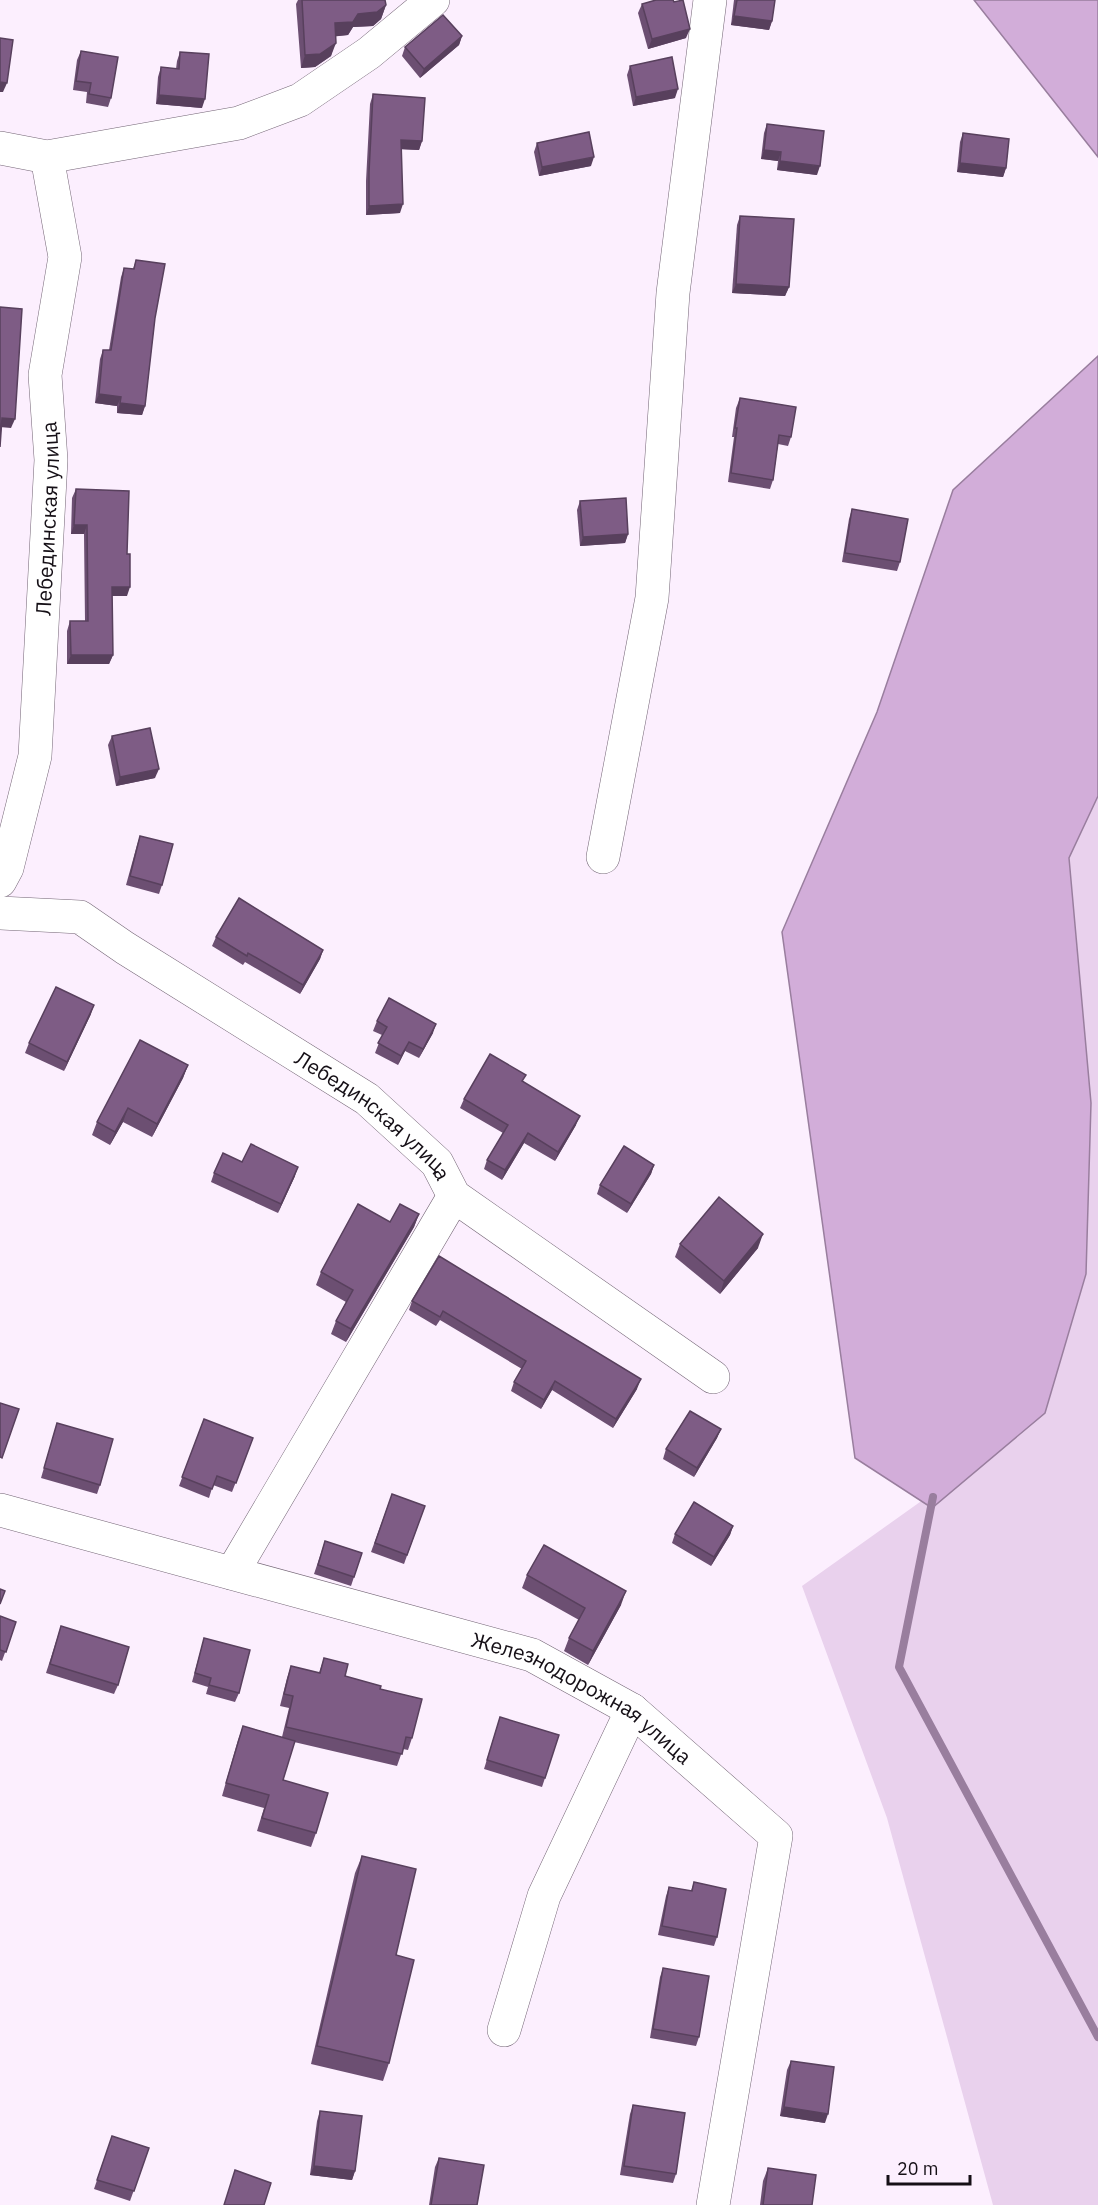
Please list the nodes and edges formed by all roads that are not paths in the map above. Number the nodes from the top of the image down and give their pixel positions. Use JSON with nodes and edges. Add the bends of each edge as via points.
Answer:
{"nodes":[{"id":1,"x":433,"y":0,"type":"edge"},
{"id":2,"x":710,"y":0,"type":"edge"},
{"id":3,"x":0,"y":148,"type":"edge"},
{"id":4,"x":47,"y":156,"type":"junction"},
{"id":5,"x":603,"y":856,"type":"dead end"},
{"id":6,"x":0,"y":881,"type":"edge"},
{"id":7,"x":0,"y":913,"type":"edge"},
{"id":8,"x":454,"y":1196,"type":"junction"},
{"id":9,"x":713,"y":1377,"type":"dead end"},
{"id":10,"x":0,"y":1510,"type":"edge"},
{"id":11,"x":232,"y":1573,"type":"junction"},
{"id":12,"x":632,"y":1710,"type":"junction"},
{"id":13,"x":504,"y":2030,"type":"dead end"},
{"id":14,"x":713,"y":2205,"type":"edge"}],
"edges":[{"from":1,"to":4,"type":"street","via":[[369,53],[300,100],[238,123]]},
{"from":2,"to":5,"type":"street","via":[[673,293],[652,598]]},
{"from":3,"to":4,"type":"street"},
{"from":4,"to":6,"type":"street","name":"Лебединская улица","via":[[65,257],[45,375],[51,460],[35,756],[8,868]]},
{"from":7,"to":8,"type":"street","name":"Лебединская улица","via":[[80,917],[367,1099],[437,1163]]},
{"from":8,"to":9,"type":"street","name":"Лебединская улица"},
{"from":8,"to":11,"type":"street"},
{"from":10,"to":11,"type":"street","name":"Железнодорожная улица"},
{"from":11,"to":12,"type":"street","name":"Железнодорожная улица","via":[[532,1655]]},
{"from":12,"to":13,"type":"street","via":[[544,1896]]},
{"from":12,"to":14,"type":"street","name":"Железнодорожная улица","via":[[776,1836]]}]}
